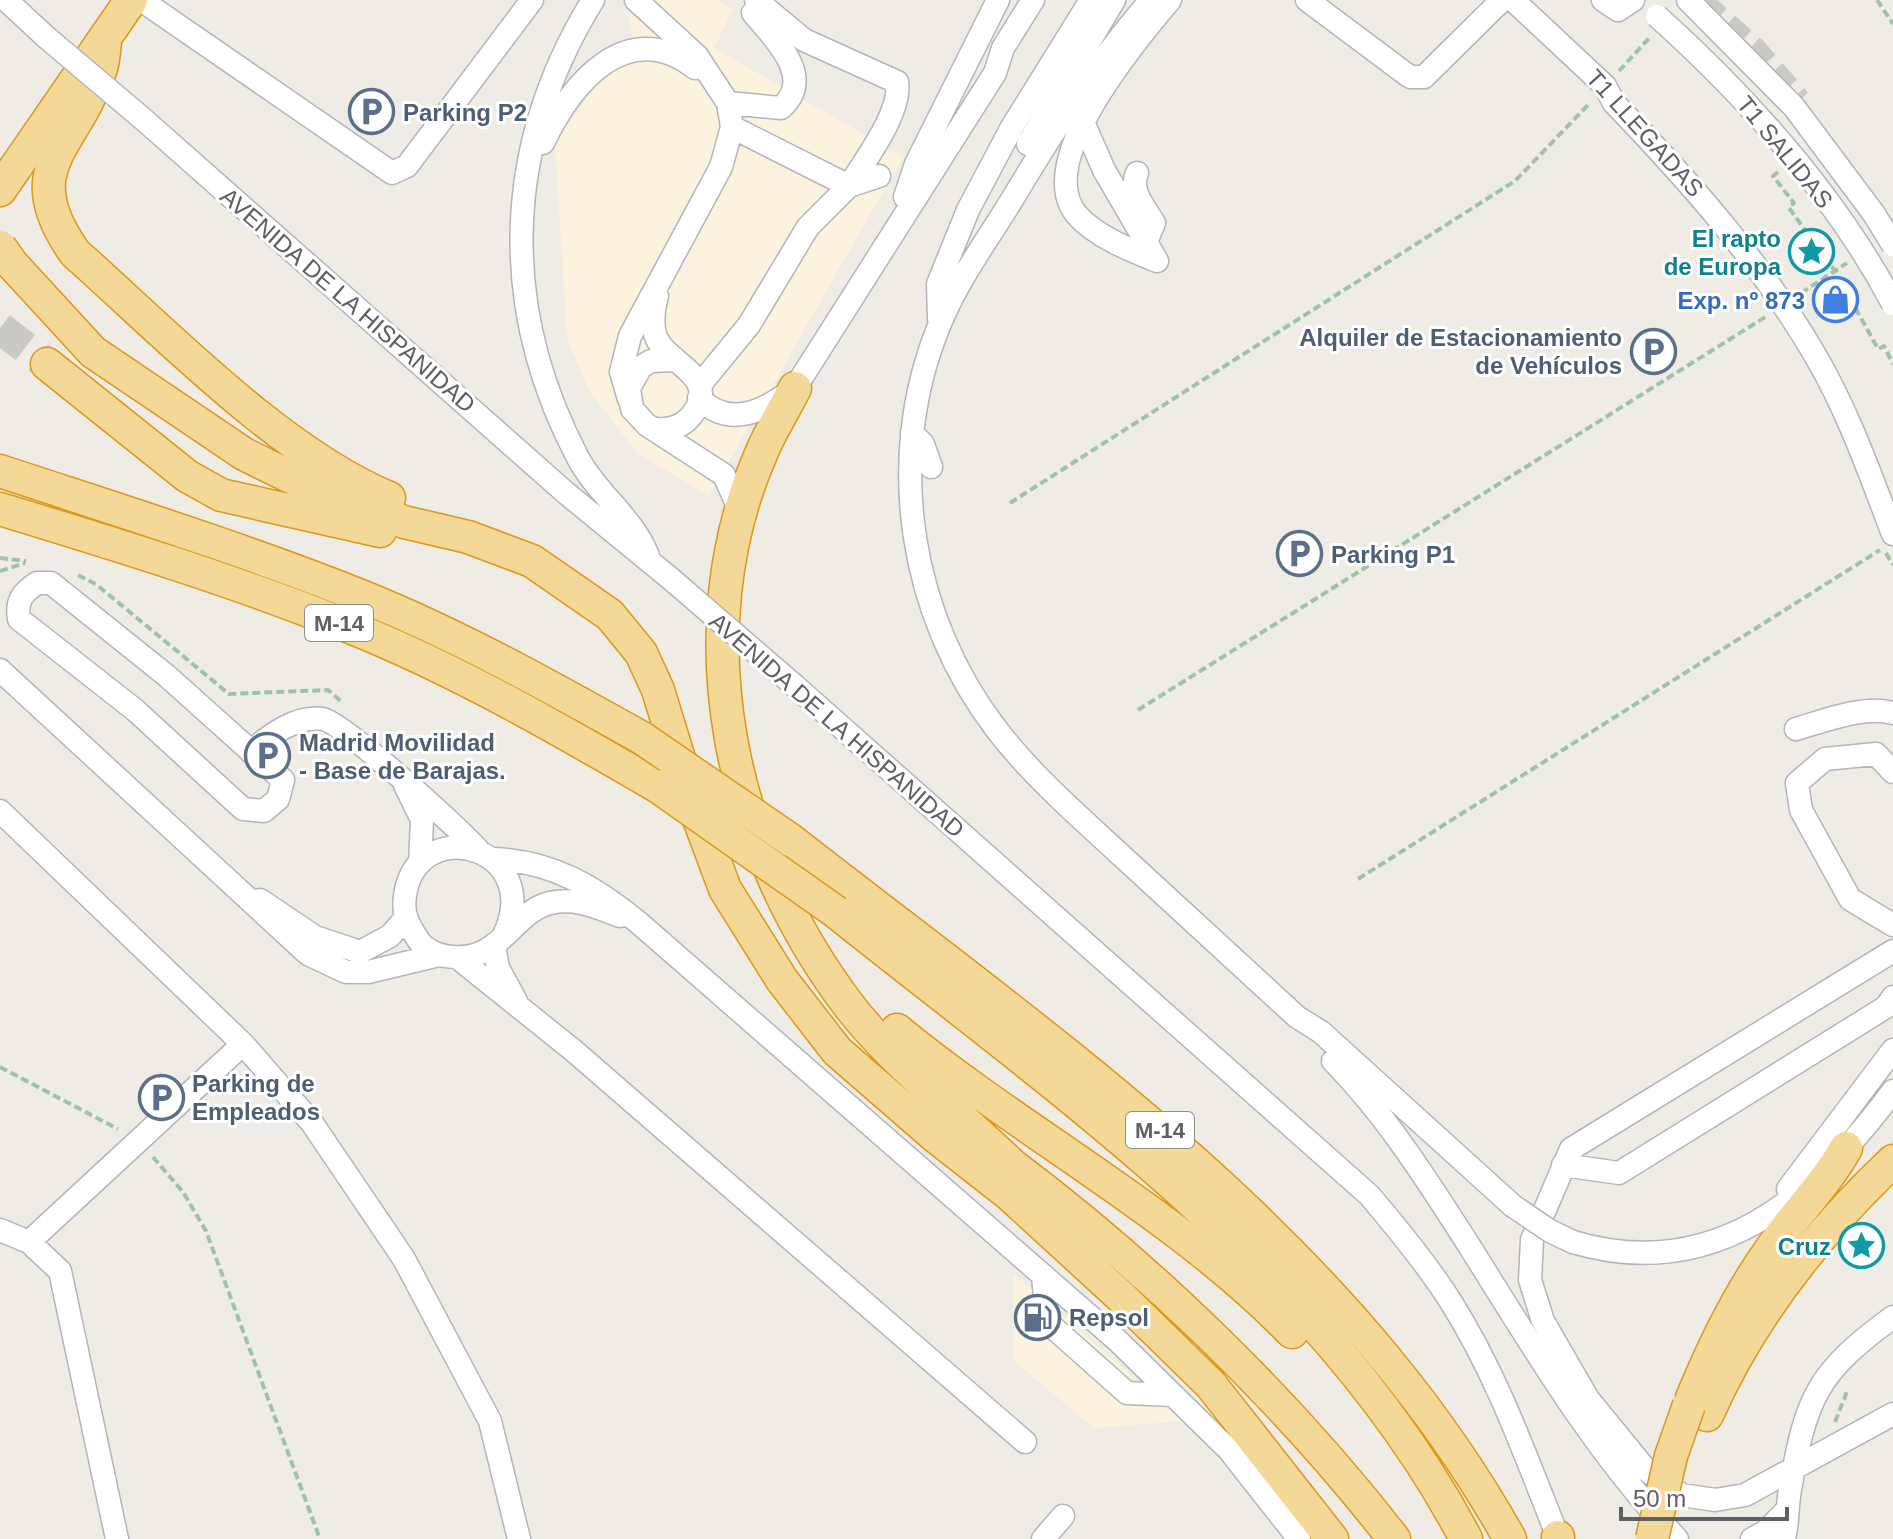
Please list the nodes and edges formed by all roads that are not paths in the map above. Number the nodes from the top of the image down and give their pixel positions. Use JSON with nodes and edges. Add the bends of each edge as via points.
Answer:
{"nodes":[{"id":1,"x":6,"y":0,"type":"edge"},
{"id":2,"x":131,"y":0,"type":"edge"},
{"id":3,"x":141,"y":0,"type":"edge"},
{"id":4,"x":532,"y":0,"type":"edge"},
{"id":5,"x":593,"y":0,"type":"edge"},
{"id":6,"x":636,"y":0,"type":"edge"},
{"id":7,"x":742,"y":0,"type":"edge"},
{"id":8,"x":756,"y":0,"type":"edge"},
{"id":9,"x":998,"y":0,"type":"edge"},
{"id":10,"x":1033,"y":0,"type":"edge"},
{"id":11,"x":1049,"y":0,"type":"edge"},
{"id":12,"x":1091,"y":0,"type":"edge"},
{"id":13,"x":1114,"y":0,"type":"edge"},
{"id":14,"x":1151,"y":0,"type":"edge"},
{"id":15,"x":1170,"y":0,"type":"edge"},
{"id":16,"x":1307,"y":0,"type":"edge"},
{"id":17,"x":1502,"y":0,"type":"edge"},
{"id":18,"x":1513,"y":0,"type":"edge"},
{"id":19,"x":1603,"y":0,"type":"edge"},
{"id":20,"x":1633,"y":0,"type":"edge"},
{"id":21,"x":1639,"y":0,"type":"edge"},
{"id":22,"x":1688,"y":0,"type":"edge"},
{"id":23,"x":105,"y":40,"type":"junction"},
{"id":24,"x":995,"y":73,"type":"junction"},
{"id":25,"x":712,"y":82,"type":"junction"},
{"id":26,"x":728,"y":103,"type":"junction"},
{"id":27,"x":1083,"y":122,"type":"junction"},
{"id":28,"x":732,"y":127,"type":"junction"},
{"id":29,"x":1137,"y":173,"type":"dead end"},
{"id":30,"x":879,"y":176,"type":"dead end"},
{"id":31,"x":523,"y":184,"type":"junction"},
{"id":32,"x":849,"y":186,"type":"junction"},
{"id":33,"x":0,"y":190,"type":"edge"},
{"id":34,"x":895,"y":227,"type":"junction"},
{"id":35,"x":979,"y":245,"type":"junction"},
{"id":36,"x":1893,"y":245,"type":"edge"},
{"id":37,"x":1152,"y":251,"type":"junction"},
{"id":38,"x":6,"y":256,"type":"edge"},
{"id":39,"x":662,"y":275,"type":"junction"},
{"id":40,"x":1790,"y":300,"type":"junction"},
{"id":41,"x":1893,"y":304,"type":"edge"},
{"id":42,"x":939,"y":324,"type":"junction"},
{"id":43,"x":675,"y":360,"type":"junction"},
{"id":44,"x":47,"y":364,"type":"tunnel mouth"},
{"id":45,"x":795,"y":388,"type":"junction"},
{"id":46,"x":699,"y":392,"type":"junction"},
{"id":47,"x":629,"y":399,"type":"junction"},
{"id":48,"x":657,"y":429,"type":"junction"},
{"id":49,"x":912,"y":433,"type":"junction"},
{"id":50,"x":931,"y":467,"type":"dead end"},
{"id":51,"x":0,"y":471,"type":"edge"},
{"id":52,"x":1893,"y":492,"type":"edge"},
{"id":53,"x":0,"y":509,"type":"edge"},
{"id":54,"x":741,"y":513,"type":"junction"},
{"id":55,"x":1893,"y":534,"type":"edge"},
{"id":56,"x":468,"y":537,"type":"junction"},
{"id":57,"x":650,"y":561,"type":"junction"},
{"id":58,"x":563,"y":584,"type":"junction"},
{"id":59,"x":0,"y":670,"type":"edge"},
{"id":60,"x":1893,"y":713,"type":"edge"},
{"id":61,"x":1796,"y":729,"type":"dead end"},
{"id":62,"x":251,"y":752,"type":"junction"},
{"id":63,"x":1893,"y":772,"type":"edge"},
{"id":64,"x":402,"y":780,"type":"junction"},
{"id":65,"x":0,"y":811,"type":"edge"},
{"id":66,"x":486,"y":854,"type":"junction"},
{"id":67,"x":420,"y":863,"type":"junction"},
{"id":68,"x":238,"y":887,"type":"junction"},
{"id":69,"x":405,"y":919,"type":"junction"},
{"id":70,"x":639,"y":923,"type":"junction"},
{"id":71,"x":1893,"y":925,"type":"edge"},
{"id":72,"x":499,"y":940,"type":"junction"},
{"id":73,"x":806,"y":940,"type":"junction"},
{"id":74,"x":449,"y":957,"type":"junction"},
{"id":75,"x":1888,"y":958,"type":"edge"},
{"id":76,"x":782,"y":980,"type":"junction"},
{"id":77,"x":1893,"y":997,"type":"edge"},
{"id":78,"x":522,"y":1012,"type":"junction"},
{"id":79,"x":1297,"y":1017,"type":"junction"},
{"id":80,"x":243,"y":1044,"type":"junction"},
{"id":81,"x":1893,"y":1050,"type":"edge"},
{"id":82,"x":1893,"y":1091,"type":"edge"},
{"id":83,"x":1846,"y":1148,"type":"junction"},
{"id":84,"x":1893,"y":1161,"type":"edge"},
{"id":85,"x":1011,"y":1164,"type":"junction"},
{"id":86,"x":1563,"y":1165,"type":"junction"},
{"id":87,"x":1893,"y":1181,"type":"edge"},
{"id":88,"x":1771,"y":1213,"type":"junction"},
{"id":89,"x":1831,"y":1229,"type":"junction"},
{"id":90,"x":0,"y":1230,"type":"edge"},
{"id":91,"x":29,"y":1242,"type":"junction"},
{"id":92,"x":1043,"y":1275,"type":"junction"},
{"id":93,"x":1893,"y":1317,"type":"edge"},
{"id":94,"x":1173,"y":1395,"type":"junction"},
{"id":95,"x":1698,"y":1410,"type":"junction"},
{"id":96,"x":1893,"y":1414,"type":"edge"},
{"id":97,"x":1389,"y":1420,"type":"junction"},
{"id":98,"x":1025,"y":1442,"type":"dead end"},
{"id":99,"x":1794,"y":1468,"type":"junction"},
{"id":100,"x":1786,"y":1511,"type":"junction"},
{"id":101,"x":1063,"y":1516,"type":"dead end"},
{"id":102,"x":1558,"y":1538,"type":"edge"},
{"id":103,"x":117,"y":1539,"type":"edge"},
{"id":104,"x":519,"y":1539,"type":"edge"},
{"id":105,"x":1043,"y":1539,"type":"edge"},
{"id":106,"x":1299,"y":1539,"type":"edge"},
{"id":107,"x":1332,"y":1539,"type":"edge"},
{"id":108,"x":1394,"y":1539,"type":"edge"},
{"id":109,"x":1466,"y":1539,"type":"edge"},
{"id":110,"x":1510,"y":1539,"type":"edge"},
{"id":111,"x":1652,"y":1539,"type":"edge"},
{"id":112,"x":1666,"y":1539,"type":"edge"},
{"id":113,"x":1677,"y":1539,"type":"edge"},
{"id":114,"x":1752,"y":1539,"type":"edge"},
{"id":115,"x":1784,"y":1539,"type":"edge"}],
"edges":[{"from":1,"to":57,"type":"street","name":"AVENIDA DE LA HISPANIDAD","bridge":true,"via":[[554,483]]},
{"from":2,"to":23,"type":"highway"},
{"from":3,"to":4,"type":"street","via":[[392,173],[407,166]]},
{"from":5,"to":31,"type":"street","via":[[571,36],[541,110]]},
{"from":6,"to":25,"type":"street","via":[[697,56]]},
{"from":7,"to":26,"type":"street","via":[[786,53],[794,70],[794,88],[781,108]]},
{"from":8,"to":32,"type":"street","via":[[804,40],[897,82],[899,91],[884,128]]},
{"from":9,"to":34,"type":"street","via":[[916,164]]},
{"from":10,"to":24,"type":"street","via":[[1003,48]]},
{"from":11,"to":24,"type":"street","via":[[1014,55]]},
{"from":12,"to":42,"type":"street","via":[[968,210],[938,284]]},
{"from":13,"to":35,"type":"street","via":[[988,216]]},
{"from":14,"to":35,"type":"street","via":[[1091,73]]},
{"from":15,"to":27,"type":"street","via":[[1113,72]]},
{"from":16,"to":17,"type":"street","via":[[1410,77],[1424,77]]},
{"from":18,"to":40,"type":"street","name":"T1 LLEGADAS","via":[[1605,86],[1614,103]]},
{"from":19,"to":20,"type":"street","via":[[1618,10]]},
{"from":21,"to":41,"type":"street","name":"T1 SALIDAS","bridge":true,"via":[[1656,24],[1745,99],[1778,137],[1865,255]]},
{"from":22,"to":36,"type":"street","bridge":true,"via":[[1794,107]]},
{"from":23,"to":33,"type":"highway"},
{"from":23,"to":56,"type":"highway","via":[[100,71],[53,160],[47,187],[57,228],[75,253],[259,415],[317,458]]},
{"from":24,"to":34,"type":"street"},
{"from":25,"to":26,"type":"street"},
{"from":25,"to":31,"type":"street","via":[[680,57],[658,50],[630,50],[611,57],[579,85],[555,118]]},
{"from":26,"to":28,"type":"street"},
{"from":27,"to":37,"type":"street","via":[[1104,170]]},
{"from":27,"to":37,"type":"street","via":[[1070,162],[1070,201],[1087,223]]},
{"from":28,"to":32,"type":"street"},
{"from":28,"to":39,"type":"street","via":[[721,167]]},
{"from":29,"to":37,"type":"street","via":[[1135,190],[1154,223]]},
{"from":30,"to":32,"type":"street"},
{"from":31,"to":57,"type":"street","via":[[524,301],[552,406],[580,462],[641,536]]},
{"from":32,"to":46,"type":"street","via":[[808,227],[749,325]]},
{"from":34,"to":45,"type":"street"},
{"from":35,"to":42,"type":"street"},
{"from":38,"to":56,"type":"highway","via":[[93,352],[244,454],[376,511]]},
{"from":39,"to":43,"type":"street","via":[[654,307],[655,333]]},
{"from":39,"to":47,"type":"street","via":[[624,356],[622,385]]},
{"from":40,"to":52,"type":"street","via":[[1874,444]]},
{"from":40,"to":55,"type":"street","name":"T1 LLEGADAS"},
{"from":42,"to":49,"type":"street"},
{"from":43,"to":46,"type":"street","via":[[694,375]]},
{"from":43,"to":47,"type":"street","via":[[663,358],[641,367]]},
{"from":44,"to":58,"type":"highway","via":[[187,476],[221,495],[362,526]]},
{"from":45,"to":46,"type":"street","via":[[773,404],[735,416],[725,416]]},
{"from":45,"to":54,"type":"highway","via":[[763,449]]},
{"from":46,"to":48,"type":"street","via":[[688,420]]},
{"from":47,"to":48,"type":"street","via":[[638,419]]},
{"from":48,"to":54,"type":"street","via":[[724,475]]},
{"from":49,"to":50,"type":"street","via":[[923,444]]},
{"from":49,"to":79,"type":"street","via":[[911,509],[920,565],[937,624],[978,703],[1055,795]]},
{"from":51,"to":110,"type":"highway","number":"M-14","bridge":true,"via":[[362,596],[540,681],[642,738],[792,841],[1143,1116],[1229,1192],[1363,1330],[1474,1475]]},
{"from":53,"to":97,"type":"highway","number":"M-14","bridge":true,"via":[[173,563],[351,628],[543,719],[657,786],[836,912],[1124,1143],[1231,1239],[1342,1356]]},
{"from":54,"to":73,"type":"highway","via":[[728,575],[723,639],[729,734],[751,826],[775,885]]},
{"from":56,"to":58,"type":"highway","via":[[532,561]]},
{"from":57,"to":102,"type":"street","name":"AVENIDA DE LA HISPANIDAD","bridge":true,"via":[[1369,1195],[1452,1303],[1503,1402]]},
{"from":58,"to":76,"type":"highway","via":[[610,615],[641,653],[725,889]]},
{"from":59,"to":68,"type":"street"},
{"from":60,"to":61,"type":"street","via":[[1884,710]]},
{"from":62,"to":62,"type":"street","via":[[51,583],[37,583],[23,592],[19,619],[135,710],[243,809],[264,811],[278,799],[283,780]]},
{"from":62,"to":64,"type":"street","via":[[281,729],[322,719],[334,723]]},
{"from":63,"to":71,"type":"street","via":[[1876,754],[1825,759],[1797,783],[1801,810],[1850,899]]},
{"from":64,"to":66,"type":"street"},
{"from":64,"to":67,"type":"street","via":[[422,820]]},
{"from":65,"to":80,"type":"street"},
{"from":66,"to":67,"type":"street","via":[[459,847],[440,850]]},
{"from":66,"to":70,"type":"street","via":[[560,872],[602,893]]},
{"from":66,"to":72,"type":"street","via":[[507,873],[514,891],[513,917]]},
{"from":67,"to":69,"type":"street","via":[[409,878]]},
{"from":68,"to":69,"type":"street","via":[[341,949],[360,952],[375,946]]},
{"from":68,"to":74,"type":"street","via":[[280,932],[308,954],[346,972]]},
{"from":69,"to":74,"type":"street","via":[[422,945]]},
{"from":70,"to":72,"type":"street","via":[[577,900],[547,904]]},
{"from":70,"to":92,"type":"street"},
{"from":72,"to":74,"type":"street","via":[[478,955]]},
{"from":72,"to":78,"type":"street","via":[[498,968]]},
{"from":73,"to":85,"type":"highway","via":[[851,1009]]},
{"from":73,"to":97,"type":"highway","via":[[943,1068],[1225,1272]]},
{"from":74,"to":78,"type":"street"},
{"from":75,"to":86,"type":"street","via":[[1571,1149]]},
{"from":76,"to":85,"type":"highway","via":[[918,1095]]},
{"from":76,"to":107,"type":"highway","via":[[837,1051],[1010,1195],[1211,1385]]},
{"from":77,"to":86,"type":"street","via":[[1886,1007],[1619,1173]]},
{"from":78,"to":98,"type":"street","via":[[574,1051]]},
{"from":79,"to":88,"type":"street","bridge":true,"via":[[1321,1032],[1513,1206],[1573,1242],[1609,1252],[1674,1253],[1717,1243]]},
{"from":79,"to":113,"type":"street","via":[[1364,1092],[1440,1200],[1573,1410],[1637,1497]]},
{"from":80,"to":91,"type":"street"},
{"from":80,"to":104,"type":"street","via":[[312,1123],[404,1259],[490,1421]]},
{"from":81,"to":88,"type":"street"},
{"from":82,"to":83,"type":"street"},
{"from":83,"to":88,"type":"street"},
{"from":83,"to":95,"type":"highway","via":[[1754,1275],[1712,1350]]},
{"from":84,"to":89,"type":"highway","via":[[1843,1208]]},
{"from":85,"to":108,"type":"highway","via":[[1228,1354],[1353,1486]]},
{"from":86,"to":99,"type":"street","via":[[1532,1240],[1530,1280],[1543,1321],[1588,1399],[1646,1470],[1682,1495],[1715,1500],[1745,1495]]},
{"from":87,"to":89,"type":"street"},
{"from":89,"to":95,"type":"highway","via":[[1763,1311]]},
{"from":90,"to":91,"type":"street"},
{"from":91,"to":103,"type":"street","via":[[60,1271],[66,1288]]},
{"from":92,"to":94,"type":"street"},
{"from":92,"to":94,"type":"street","via":[[1047,1322],[1127,1393]]},
{"from":93,"to":99,"type":"street","via":[[1841,1357],[1812,1396]]},
{"from":94,"to":106,"type":"street","via":[[1229,1450]]},
{"from":95,"to":111,"type":"highway","bridge":true,"via":[[1671,1456]]},
{"from":95,"to":112,"type":"highway"},
{"from":96,"to":99,"type":"street"},
{"from":97,"to":109,"type":"highway","number":"M-14"},
{"from":99,"to":100,"type":"street"},
{"from":100,"to":114,"type":"street"},
{"from":100,"to":115,"type":"street"},
{"from":101,"to":105,"type":"street"}]}
